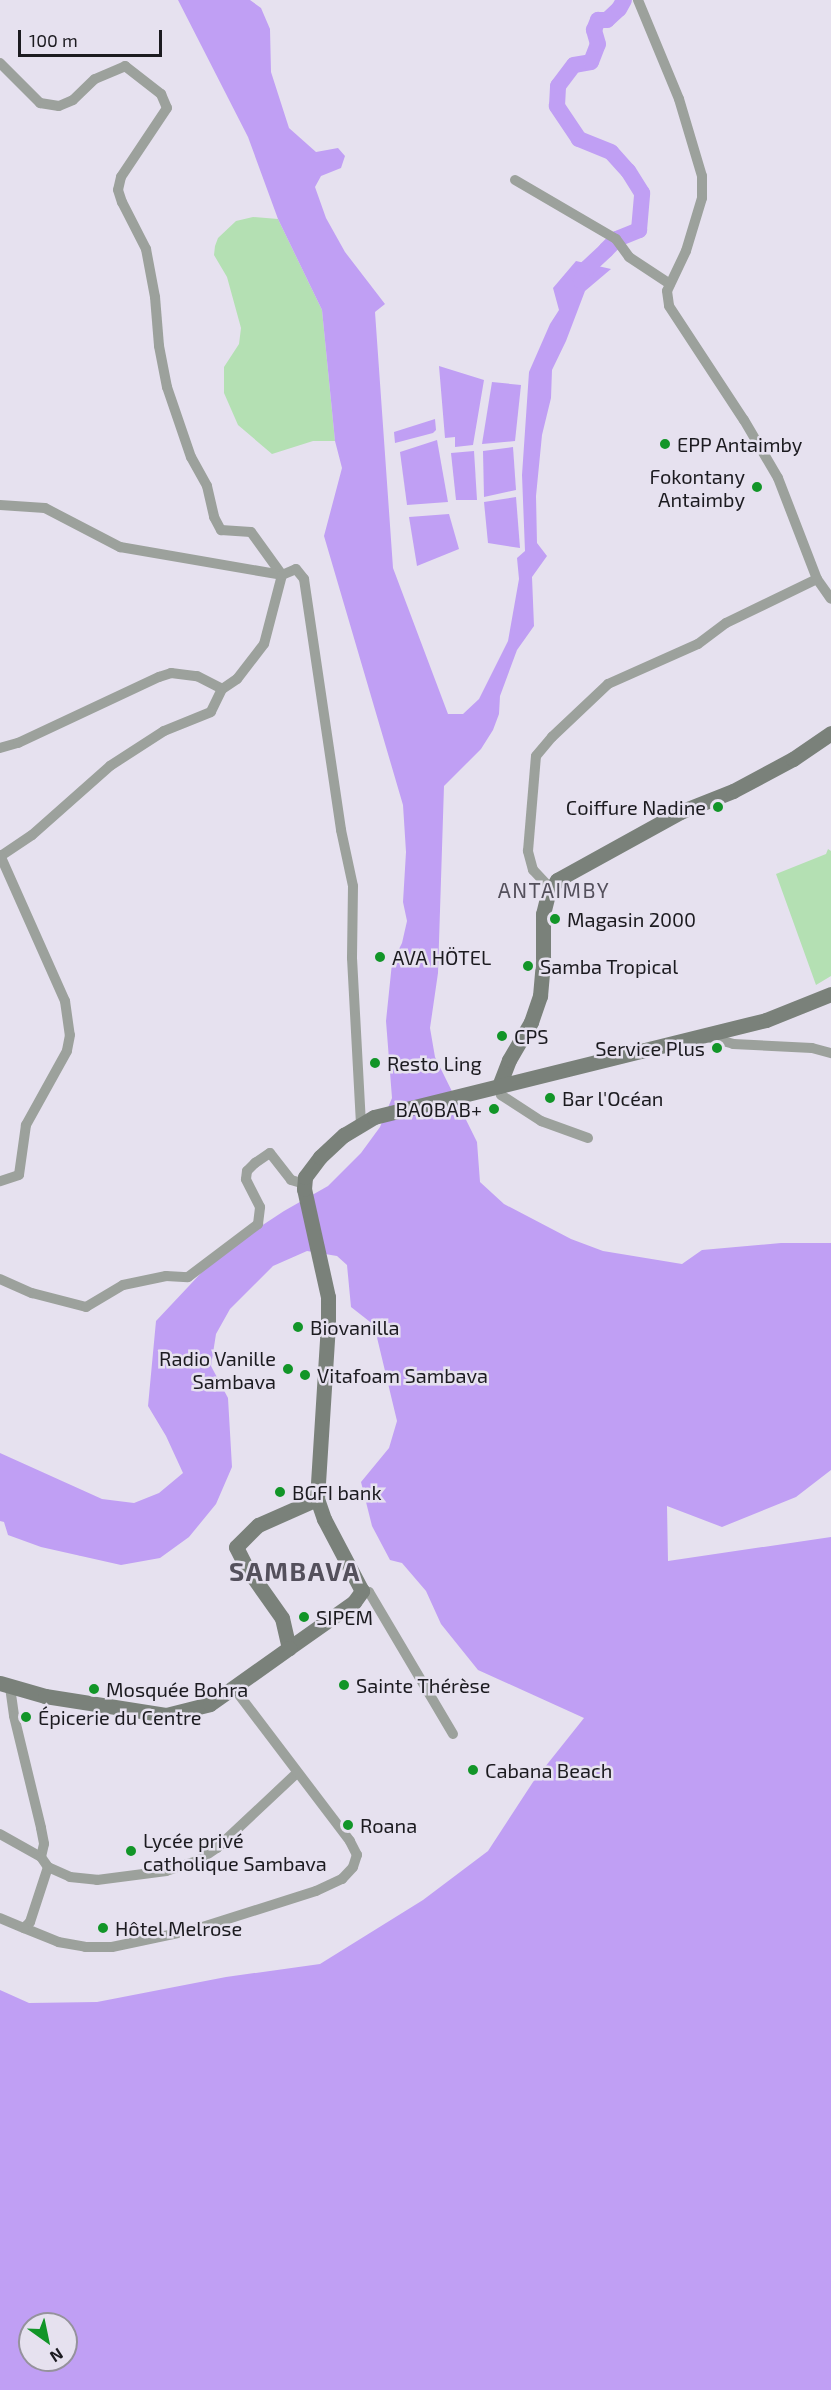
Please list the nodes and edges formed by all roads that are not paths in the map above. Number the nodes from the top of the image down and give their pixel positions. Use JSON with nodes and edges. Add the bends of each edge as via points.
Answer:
{"nodes":[{"id":1,"x":638,"y":0,"type":"edge"},
{"id":2,"x":0,"y":63,"type":"edge"},
{"id":3,"x":515,"y":180,"type":"dead end"},
{"id":4,"x":670,"y":284,"type":"junction"},
{"id":5,"x":0,"y":505,"type":"edge"},
{"id":6,"x":282,"y":575,"type":"junction"},
{"id":7,"x":817,"y":579,"type":"junction"},
{"id":8,"x":831,"y":599,"type":"edge"},
{"id":9,"x":222,"y":689,"type":"junction"},
{"id":10,"x":831,"y":733,"type":"edge"},
{"id":11,"x":0,"y":748,"type":"edge"},
{"id":12,"x":1,"y":855,"type":"edge"},
{"id":13,"x":550,"y":888,"type":"junction"},
{"id":14,"x":831,"y":994,"type":"edge"},
{"id":15,"x":703,"y":1035,"type":"junction"},
{"id":16,"x":831,"y":1053,"type":"edge"},
{"id":17,"x":500,"y":1086,"type":"junction"},
{"id":18,"x":368,"y":1119,"type":"junction"},
{"id":19,"x":588,"y":1138,"type":"dead end"},
{"id":20,"x":0,"y":1180,"type":"edge"},
{"id":21,"x":304,"y":1186,"type":"junction"},
{"id":22,"x":0,"y":1279,"type":"edge"},
{"id":23,"x":317,"y":1499,"type":"junction"},
{"id":24,"x":362,"y":1591,"type":"junction"},
{"id":25,"x":289,"y":1648,"type":"junction"},
{"id":26,"x":5,"y":1685,"type":"edge"},
{"id":27,"x":234,"y":1688,"type":"junction"},
{"id":28,"x":453,"y":1734,"type":"dead end"},
{"id":29,"x":297,"y":1773,"type":"junction"},
{"id":30,"x":0,"y":1834,"type":"edge"},
{"id":31,"x":41,"y":1857,"type":"junction"},
{"id":32,"x":48,"y":1867,"type":"junction"},
{"id":33,"x":0,"y":1918,"type":"edge"},
{"id":34,"x":24,"y":1928,"type":"junction"}],
"edges":[{"from":1,"to":4,"type":"street","via":[[679,99],[702,176],[702,198],[686,251]]},
{"from":2,"to":6,"type":"street","via":[[40,103],[59,106],[73,100],[95,79],[125,66],[161,94],[167,108],[121,177],[118,190],[146,249],[167,387],[221,530],[251,532]]},
{"from":3,"to":4,"type":"street","via":[[617,240],[629,257]]},
{"from":4,"to":7,"type":"street","via":[[669,306],[778,478]]},
{"from":5,"to":6,"type":"street","via":[[45,508],[120,547]]},
{"from":6,"to":9,"type":"street","via":[[264,644],[237,679]]},
{"from":6,"to":18,"type":"street","via":[[296,569],[304,579],[352,886],[352,958]]},
{"from":7,"to":8,"type":"street"},
{"from":7,"to":13,"type":"street","via":[[726,622],[698,644],[608,684],[552,737],[536,756],[528,851],[533,870]]},
{"from":9,"to":11,"type":"street","via":[[197,676],[159,676]]},
{"from":9,"to":12,"type":"street","via":[[211,712],[164,731],[110,766],[32,835]]},
{"from":10,"to":13,"type":"main road","via":[[793,759],[733,791],[680,812],[564,874]]},
{"from":12,"to":20,"type":"street","via":[[65,1001],[70,1035],[67,1051],[26,1125],[19,1175]]},
{"from":13,"to":17,"type":"main road","via":[[543,914],[540,996]]},
{"from":14,"to":15,"type":"main road","via":[[766,1020]]},
{"from":15,"to":16,"type":"street","via":[[751,1046],[812,1048]]},
{"from":15,"to":17,"type":"main road"},
{"from":17,"to":18,"type":"main road"},
{"from":17,"to":19,"type":"street","via":[[501,1095],[541,1121]]},
{"from":18,"to":21,"type":"main road","via":[[320,1157],[305,1177]]},
{"from":21,"to":22,"type":"street","via":[[291,1180],[270,1153],[255,1163],[247,1171],[246,1179],[260,1208],[258,1224],[188,1276],[166,1276],[123,1285],[86,1307],[42,1296]]},
{"from":21,"to":23,"type":"main road","via":[[328,1297]]},
{"from":23,"to":24,"type":"main road"},
{"from":23,"to":25,"type":"main road","via":[[258,1525],[236,1546],[282,1618]]},
{"from":24,"to":25,"type":"main road","via":[[354,1602]]},
{"from":24,"to":28,"type":"street","via":[[369,1592]]},
{"from":25,"to":27,"type":"main road"},
{"from":26,"to":27,"type":"main road","via":[[45,1696],[166,1715],[210,1704]]},
{"from":26,"to":31,"type":"street","via":[[41,1828]]},
{"from":27,"to":29,"type":"street"},
{"from":29,"to":32,"type":"street","via":[[230,1839],[199,1860],[166,1871],[97,1880],[70,1877]]},
{"from":29,"to":34,"type":"street","via":[[327,1808],[357,1855],[342,1879],[193,1930],[112,1947],[58,1942]]},
{"from":30,"to":31,"type":"street"},
{"from":31,"to":32,"type":"street"},
{"from":32,"to":34,"type":"street","via":[[30,1922]]},
{"from":33,"to":34,"type":"street"}]}
